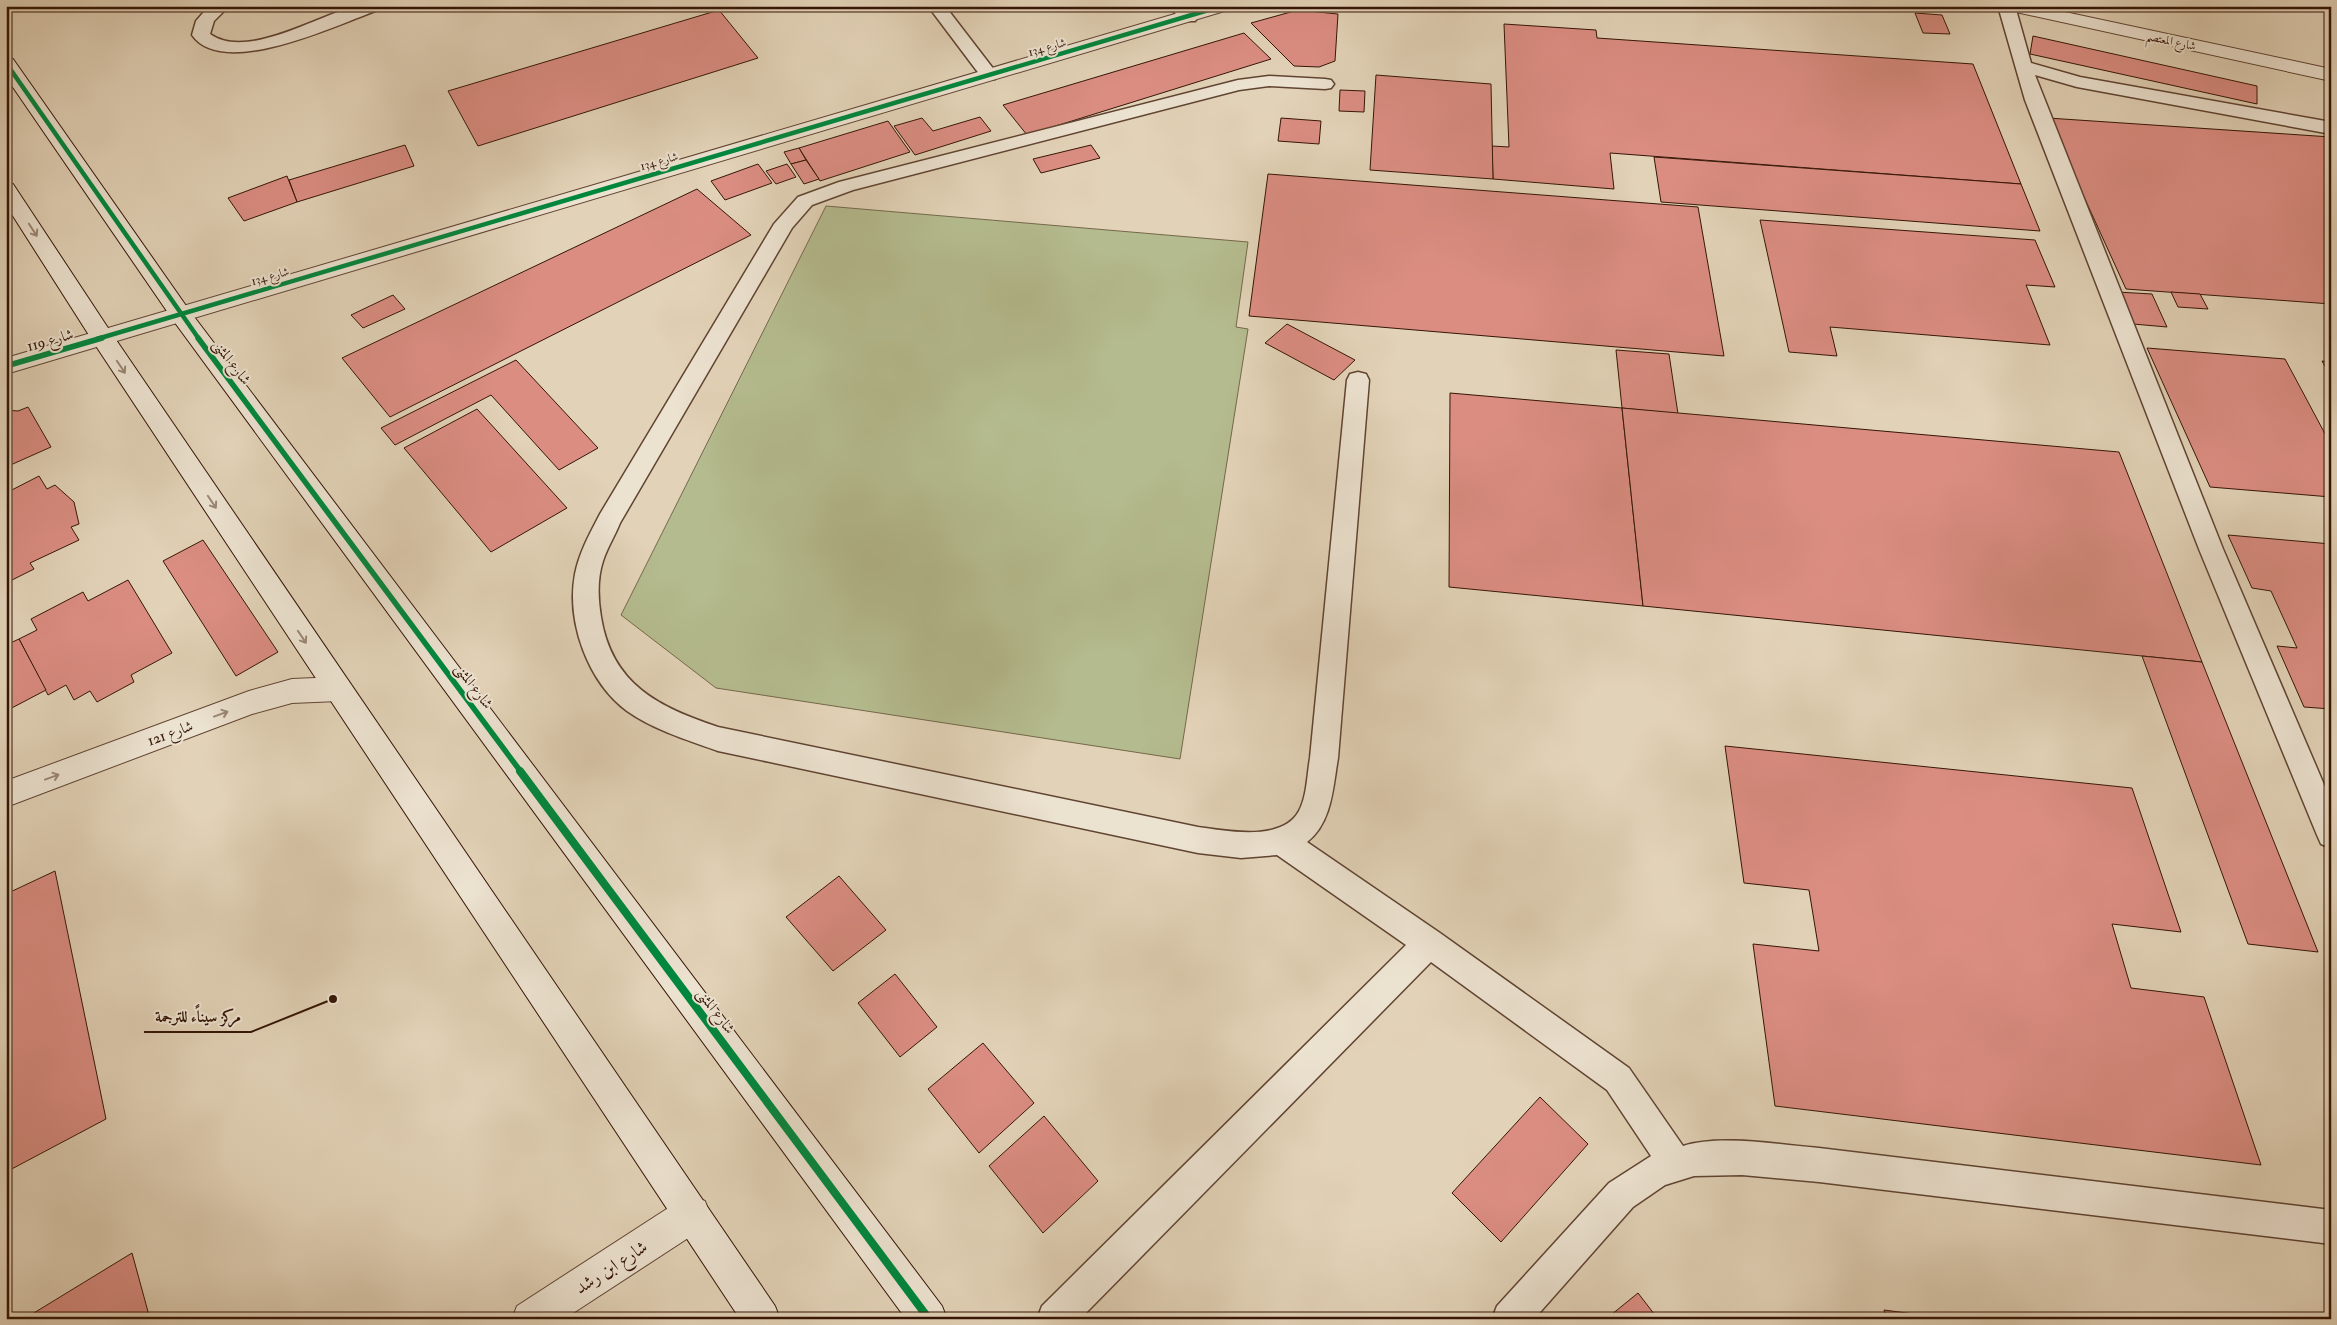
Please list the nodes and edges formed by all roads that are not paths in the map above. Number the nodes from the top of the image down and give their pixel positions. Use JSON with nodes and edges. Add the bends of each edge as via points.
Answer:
{"nodes":[{"id":1,"x":221,"y":6,"type":"edge"},
{"id":2,"x":372,"y":6,"type":"edge"},
{"id":3,"x":936,"y":6,"type":"edge"},
{"id":4,"x":1222,"y":6,"type":"edge"},
{"id":5,"x":2006,"y":6,"type":"edge"},
{"id":6,"x":2011,"y":6,"type":"edge"},
{"id":7,"x":1182,"y":12,"type":"edge"},
{"id":8,"x":6,"y":63,"type":"edge"},
{"id":9,"x":2023,"y":66,"type":"junction"},
{"id":10,"x":2331,"y":75,"type":"edge"},
{"id":11,"x":989,"y":76,"type":"junction"},
{"id":12,"x":1325,"y":84,"type":"dead end"},
{"id":13,"x":2331,"y":128,"type":"edge"},
{"id":14,"x":6,"y":189,"type":"edge"},
{"id":15,"x":181,"y":314,"type":"junction"},
{"id":16,"x":102,"y":338,"type":"junction"},
{"id":17,"x":6,"y":366,"type":"edge"},
{"id":18,"x":1358,"y":380,"type":"dead end"},
{"id":19,"x":338,"y":689,"type":"junction"},
{"id":20,"x":6,"y":794,"type":"edge"},
{"id":21,"x":2331,"y":835,"type":"edge"},
{"id":22,"x":1281,"y":841,"type":"junction"},
{"id":23,"x":1429,"y":943,"type":"junction"},
{"id":24,"x":1676,"y":1164,"type":"junction"},
{"id":25,"x":692,"y":1214,"type":"junction"},
{"id":26,"x":2331,"y":1227,"type":"edge"},
{"id":27,"x":530,"y":1319,"type":"edge"},
{"id":28,"x":762,"y":1319,"type":"edge"},
{"id":29,"x":929,"y":1319,"type":"edge"},
{"id":30,"x":1055,"y":1319,"type":"edge"},
{"id":31,"x":1510,"y":1319,"type":"edge"}],
"edges":[{"from":1,"to":2,"type":"lane","via":[[202,24],[201,35],[224,47],[266,44]]},
{"from":3,"to":11,"type":"lane"},
{"from":4,"to":7,"type":"street","name":"شارع 134"},
{"from":5,"to":9,"type":"lane"},
{"from":6,"to":10,"type":"street","name":"شارع المعتصم"},
{"from":7,"to":11,"type":"street","name":"شارع 134"},
{"from":8,"to":15,"type":"street","name":"شارع المثنى"},
{"from":9,"to":13,"type":"lane","via":[[2077,82]]},
{"from":9,"to":21,"type":"lane","via":[[2211,549]]},
{"from":11,"to":15,"type":"street","name":"شارع 134"},
{"from":12,"to":22,"type":"lane","via":[[1268,81],[1238,85],[846,186],[805,201],[794,211],[774,241],[609,522],[589,567],[587,610],[594,646],[610,678],[632,701],[672,724],[718,738],[1198,840],[1245,846]]},
{"from":14,"to":16,"type":"street","one_way":true},
{"from":15,"to":16,"type":"street","name":"شارع 134"},
{"from":15,"to":29,"type":"street","name":"شارع المثنى"},
{"from":16,"to":17,"type":"street","name":"شارع 119"},
{"from":16,"to":19,"type":"street","one_way":true},
{"from":18,"to":22,"type":"lane","via":[[1324,758],[1308,823]]},
{"from":20,"to":19,"type":"street","name":"شارع 121","one_way":true,"via":[[249,703],[292,691]]},
{"from":19,"to":25,"type":"street"},
{"from":22,"to":23,"type":"lane"},
{"from":23,"to":24,"type":"lane","via":[[1618,1079]]},
{"from":23,"to":30,"type":"lane"},
{"from":24,"to":26,"type":"lane","via":[[1694,1159],[1742,1158],[1819,1165]]},
{"from":24,"to":31,"type":"lane","via":[[1656,1171],[1621,1195]]},
{"from":25,"to":27,"type":"street","name":"شارع ابن رشد"},
{"from":25,"to":28,"type":"street"}]}
